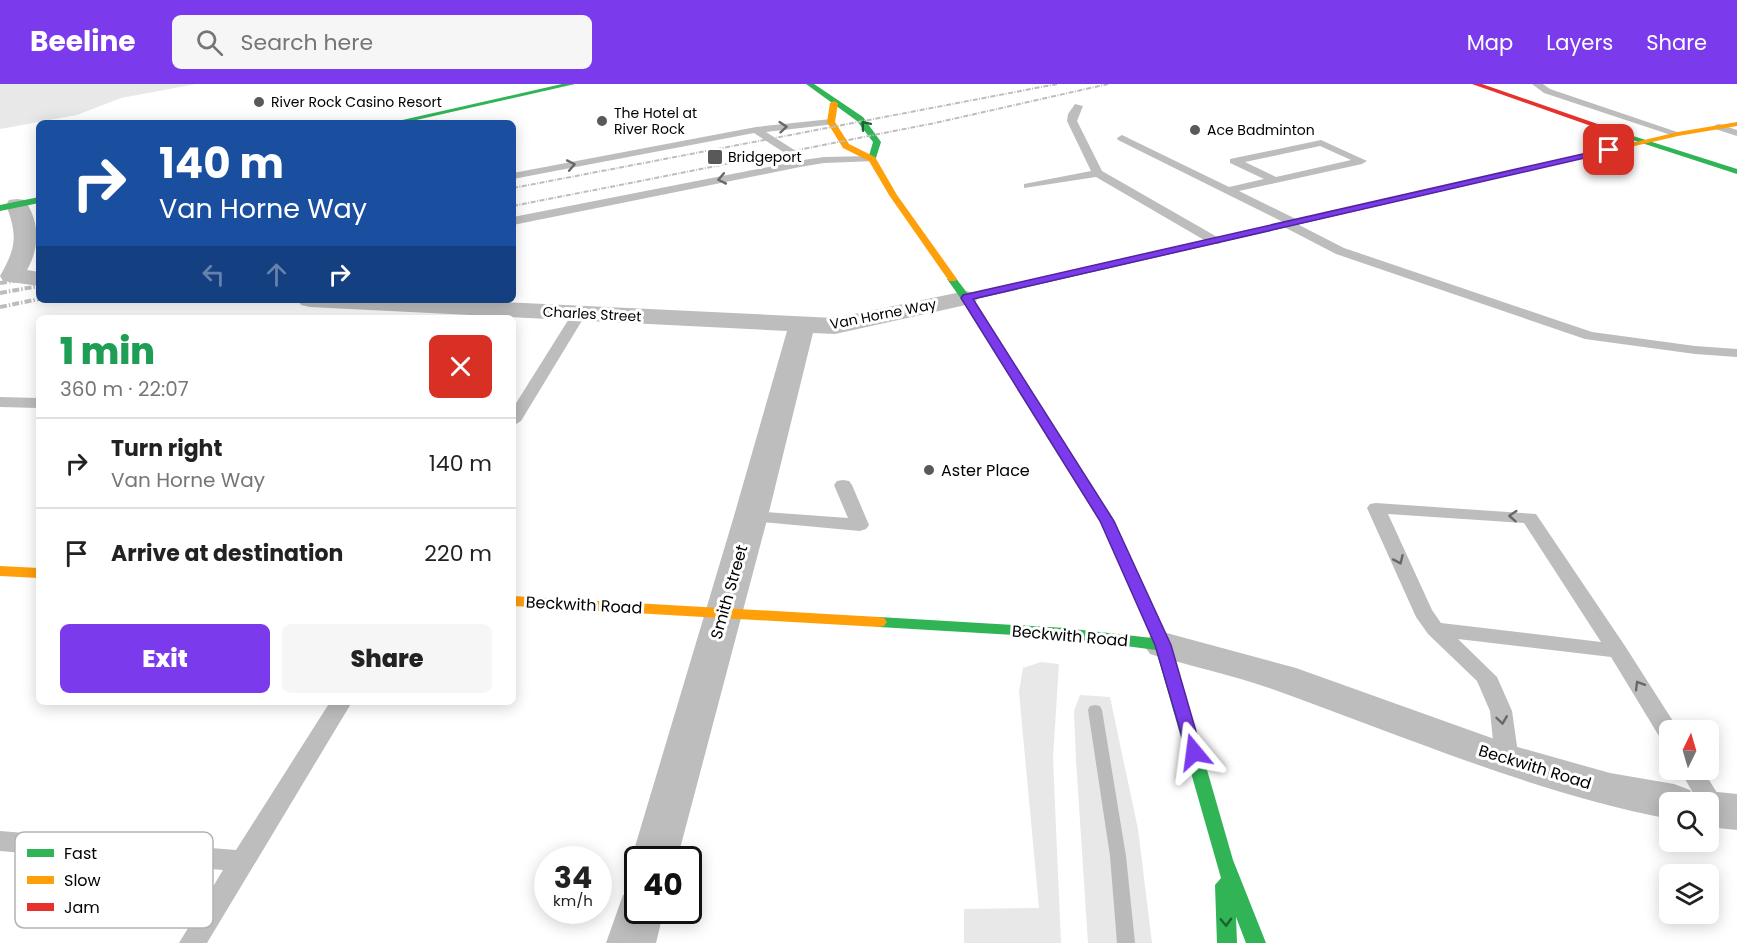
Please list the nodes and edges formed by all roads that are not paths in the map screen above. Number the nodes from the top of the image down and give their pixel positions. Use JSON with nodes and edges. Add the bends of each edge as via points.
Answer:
{"nodes":[{"id":1,"x":572,"y":84,"type":"edge"},
{"id":2,"x":809,"y":84,"type":"edge"},
{"id":3,"x":1475,"y":84,"type":"edge"},
{"id":4,"x":1498,"y":84,"type":"edge"},
{"id":5,"x":1537,"y":84,"type":"edge"},
{"id":6,"x":834,"y":103,"type":"junction"},
{"id":7,"x":1078,"y":106,"type":"dead end"},
{"id":8,"x":407,"y":120,"type":"edge"},
{"id":9,"x":831,"y":122,"type":"junction"},
{"id":10,"x":1737,"y":124,"type":"edge"},
{"id":11,"x":1719,"y":127,"type":"junction"},
{"id":12,"x":756,"y":130,"type":"junction"},
{"id":13,"x":1737,"y":133,"type":"edge"},
{"id":14,"x":1678,"y":134,"type":"junction"},
{"id":15,"x":1122,"y":138,"type":"dead end"},
{"id":16,"x":872,"y":159,"type":"junction"},
{"id":17,"x":1737,"y":163,"type":"edge"},
{"id":18,"x":800,"y":164,"type":"junction"},
{"id":19,"x":1737,"y":172,"type":"edge"},
{"id":20,"x":1098,"y":173,"type":"junction"},
{"id":21,"x":516,"y":175,"type":"edge"},
{"id":22,"x":1274,"y":180,"type":"junction"},
{"id":23,"x":1028,"y":186,"type":"dead end"},
{"id":24,"x":1230,"y":190,"type":"junction"},
{"id":25,"x":19,"y":205,"type":"edge"},
{"id":26,"x":516,"y":220,"type":"edge"},
{"id":27,"x":1291,"y":224,"type":"junction"},
{"id":28,"x":1215,"y":241,"type":"junction"},
{"id":29,"x":36,"y":279,"type":"edge"},
{"id":30,"x":966,"y":298,"type":"junction"},
{"id":31,"x":368,"y":303,"type":"edge"},
{"id":32,"x":579,"y":314,"type":"junction"},
{"id":33,"x":802,"y":324,"type":"junction"},
{"id":34,"x":1737,"y":353,"type":"edge"},
{"id":35,"x":0,"y":402,"type":"edge"},
{"id":36,"x":36,"y":404,"type":"edge"},
{"id":37,"x":516,"y":416,"type":"edge"},
{"id":38,"x":843,"y":485,"type":"dead end"},
{"id":39,"x":751,"y":516,"type":"junction"},
{"id":40,"x":0,"y":571,"type":"edge"},
{"id":41,"x":36,"y":573,"type":"edge"},
{"id":42,"x":516,"y":601,"type":"edge"},
{"id":43,"x":722,"y":614,"type":"junction"},
{"id":44,"x":1435,"y":629,"type":"junction"},
{"id":45,"x":1163,"y":645,"type":"junction"},
{"id":46,"x":1618,"y":651,"type":"junction"},
{"id":47,"x":339,"y":705,"type":"edge"},
{"id":48,"x":1661,"y":720,"type":"edge"},
{"id":49,"x":1507,"y":760,"type":"junction"},
{"id":50,"x":1698,"y":780,"type":"edge"},
{"id":51,"x":1659,"y":799,"type":"edge"},
{"id":52,"x":1720,"y":811,"type":"edge"},
{"id":53,"x":0,"y":841,"type":"edge"},
{"id":54,"x":15,"y":842,"type":"edge"},
{"id":55,"x":658,"y":846,"type":"edge"},
{"id":56,"x":213,"y":859,"type":"edge"},
{"id":57,"x":1224,"y":860,"type":"junction"},
{"id":58,"x":243,"y":861,"type":"junction"},
{"id":59,"x":213,"y":909,"type":"edge"},
{"id":60,"x":636,"y":924,"type":"edge"},
{"id":61,"x":201,"y":928,"type":"edge"},
{"id":62,"x":192,"y":943,"type":"edge"},
{"id":63,"x":631,"y":943,"type":"edge"},
{"id":64,"x":1227,"y":943,"type":"edge"},
{"id":65,"x":1256,"y":943,"type":"edge"}],
"edges":[{"from":1,"to":8,"type":"main road"},
{"from":2,"to":6,"type":"main road"},
{"from":3,"to":19,"type":"main road"},
{"from":4,"to":17,"type":"main road"},
{"from":5,"to":14,"type":"lane","via":[[1546,91]]},
{"from":6,"to":9,"type":"main road"},
{"from":16,"to":6,"type":"main road","one_way":true,"via":[[877,142],[869,128]]},
{"from":7,"to":20,"type":"lane","via":[[1072,121]]},
{"from":12,"to":9,"type":"lane","one_way":true},
{"from":9,"to":16,"type":"main road","via":[[846,146]]},
{"from":10,"to":11,"type":"main road","name":"Van Horne Way"},
{"from":11,"to":13,"type":"lane"},
{"from":11,"to":14,"type":"main road","name":"Van Horne Way"},
{"from":12,"to":18,"type":"lane","via":[[795,155]]},
{"from":21,"to":12,"type":"lane","one_way":true},
{"from":14,"to":27,"type":"main road","name":"Van Horne Way"},
{"from":15,"to":24,"type":"lane"},
{"from":16,"to":18,"type":"lane"},
{"from":16,"to":30,"type":"main road"},
{"from":18,"to":26,"type":"lane","one_way":true},
{"from":20,"to":23,"type":"lane"},
{"from":20,"to":28,"type":"lane"},
{"from":22,"to":22,"type":"lane","via":[[1340,166],[1362,161],[1321,143],[1234,161]]},
{"from":22,"to":24,"type":"lane"},
{"from":24,"to":27,"type":"lane"},
{"from":25,"to":29,"type":"street","via":[[26,250],[12,276]]},
{"from":27,"to":28,"type":"main road","name":"Van Horne Way"},
{"from":27,"to":34,"type":"lane","via":[[1340,251],[1590,336]]},
{"from":28,"to":30,"type":"main road","name":"Van Horne Way"},
{"from":30,"to":33,"type":"street","name":"Van Horne Way","via":[[835,326]]},
{"from":30,"to":45,"type":"main road","via":[[1107,521]]},
{"from":31,"to":32,"type":"street","name":"Charles Street"},
{"from":32,"to":33,"type":"street","name":"Charles Street"},
{"from":32,"to":37,"type":"lane"},
{"from":33,"to":39,"type":"street","name":"Smith Street"},
{"from":35,"to":36,"type":"lane"},
{"from":38,"to":39,"type":"lane","via":[[860,525]]},
{"from":39,"to":43,"type":"street","name":"Smith Street"},
{"from":40,"to":41,"type":"main road"},
{"from":42,"to":43,"type":"main road","name":"Beckwith Road"},
{"from":43,"to":45,"type":"main road","name":"Beckwith Road","via":[[1065,633]]},
{"from":43,"to":55,"type":"street","name":"Smith Street"},
{"from":44,"to":46,"type":"lane"},
{"from":46,"to":44,"type":"lane","one_way":true,"via":[[1530,518],[1376,508],[1423,612]]},
{"from":44,"to":49,"type":"lane","one_way":true,"via":[[1486,677],[1501,711]]},
{"from":45,"to":49,"type":"street","name":"Beckwith Road","via":[[1282,678]]},
{"from":45,"to":57,"type":"main road"},
{"from":48,"to":46,"type":"lane","one_way":true},
{"from":47,"to":58,"type":"lane"},
{"from":49,"to":51,"type":"street","name":"Beckwith Road","via":[[1610,790]]},
{"from":50,"to":52,"type":"lane"},
{"from":53,"to":54,"type":"lane"},
{"from":56,"to":58,"type":"lane"},
{"from":57,"to":64,"type":"main road","one_way":true},
{"from":57,"to":65,"type":"main road"},
{"from":58,"to":59,"type":"lane"},
{"from":60,"to":63,"type":"street"},
{"from":61,"to":62,"type":"lane"}]}
